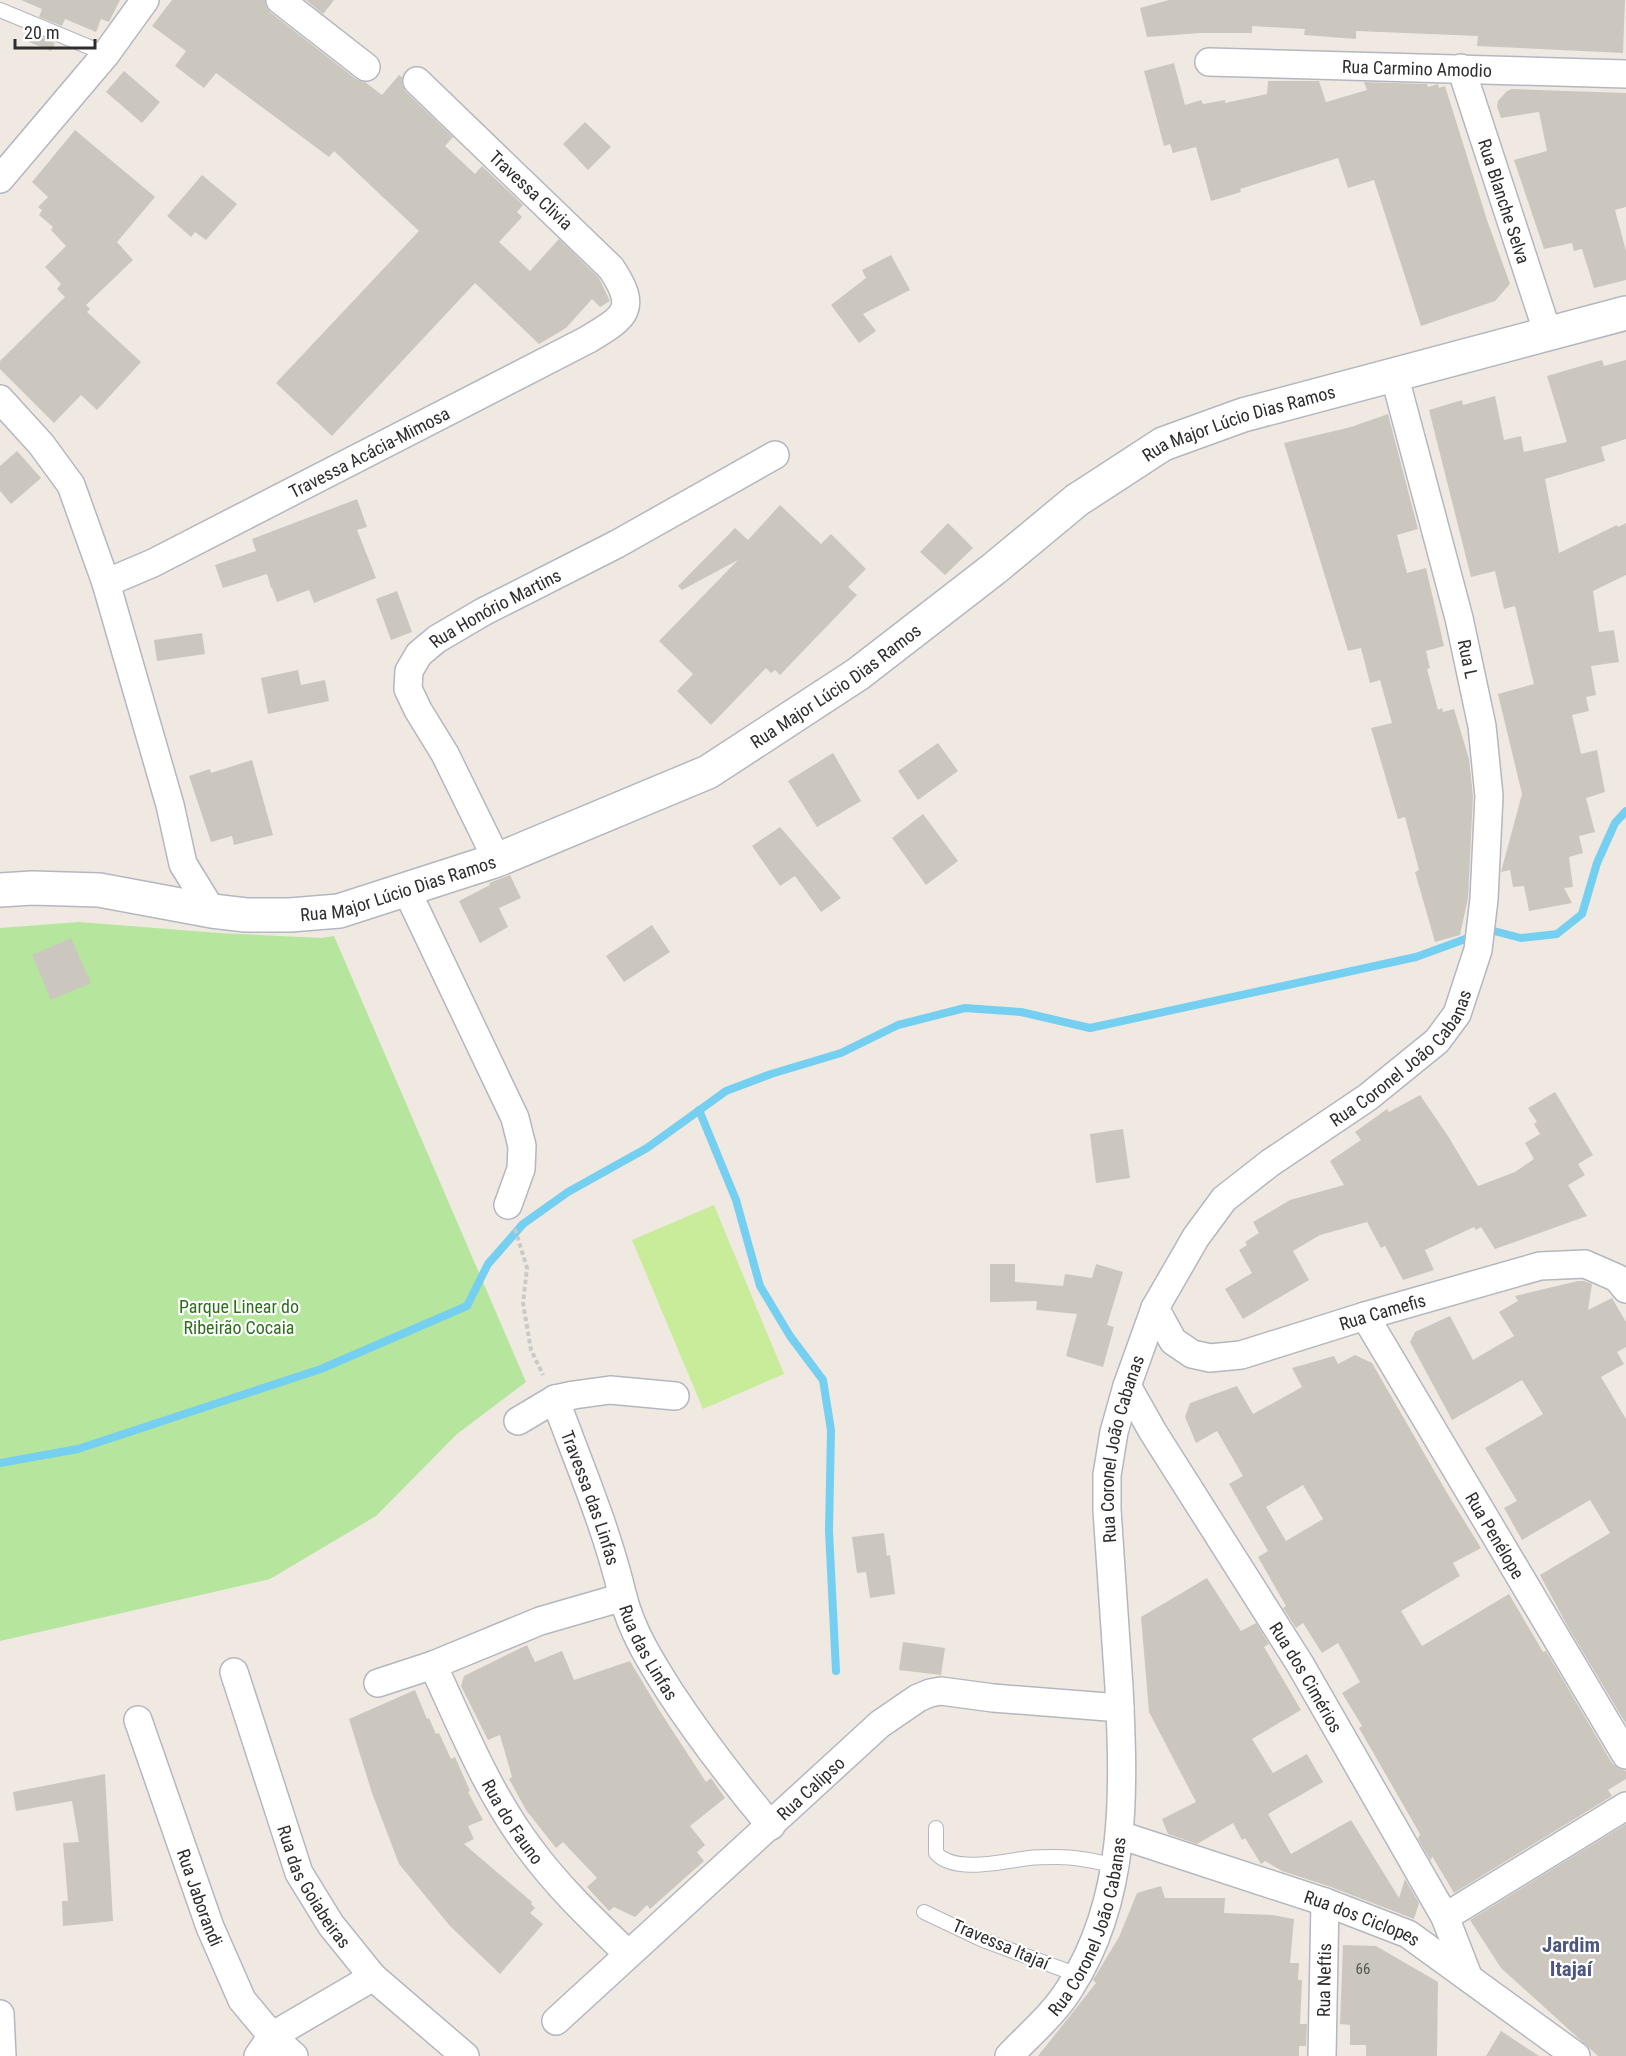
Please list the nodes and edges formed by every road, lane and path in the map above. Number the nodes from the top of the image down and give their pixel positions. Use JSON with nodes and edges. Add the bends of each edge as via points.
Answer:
{"nodes":[{"id":1,"x":145,"y":0,"type":"edge"},
{"id":2,"x":280,"y":0,"type":"edge"},
{"id":3,"x":0,"y":10,"type":"edge"},
{"id":4,"x":106,"y":54,"type":"junction"},
{"id":5,"x":1209,"y":62,"type":"dead end"},
{"id":6,"x":366,"y":67,"type":"dead end"},
{"id":7,"x":1461,"y":68,"type":"junction"},
{"id":8,"x":1626,"y":74,"type":"edge"},
{"id":9,"x":417,"y":81,"type":"dead end"},
{"id":10,"x":0,"y":179,"type":"edge"},
{"id":11,"x":625,"y":309,"type":"joint"},
{"id":12,"x":1626,"y":314,"type":"edge"},
{"id":13,"x":1548,"y":334,"type":"junction"},
{"id":14,"x":1394,"y":374,"type":"junction"},
{"id":15,"x":0,"y":399,"type":"edge"},
{"id":16,"x":775,"y":455,"type":"dead end"},
{"id":17,"x":106,"y":583,"type":"junction"},
{"id":18,"x":496,"y":860,"type":"junction"},
{"id":19,"x":183,"y":864,"type":"junction"},
{"id":20,"x":406,"y":889,"type":"junction"},
{"id":21,"x":0,"y":890,"type":"edge"},
{"id":22,"x":159,"y":902,"type":"junction"},
{"id":23,"x":212,"y":911,"type":"junction"},
{"id":24,"x":1478,"y":950,"type":"joint"},
{"id":25,"x":508,"y":1205,"type":"joint"},
{"id":26,"x":1626,"y":1289,"type":"edge"},
{"id":27,"x":1155,"y":1308,"type":"junction"},
{"id":28,"x":1365,"y":1316,"type":"junction"},
{"id":29,"x":1127,"y":1386,"type":"junction"},
{"id":30,"x":675,"y":1396,"type":"dead end"},
{"id":31,"x":555,"y":1399,"type":"junction"},
{"id":32,"x":518,"y":1421,"type":"dead end"},
{"id":33,"x":623,"y":1597,"type":"junction"},
{"id":34,"x":434,"y":1665,"type":"junction"},
{"id":35,"x":234,"y":1672,"type":"dead end"},
{"id":36,"x":378,"y":1683,"type":"dead end"},
{"id":37,"x":1120,"y":1708,"type":"junction"},
{"id":38,"x":138,"y":1720,"type":"dead end"},
{"id":39,"x":1626,"y":1755,"type":"edge"},
{"id":40,"x":1626,"y":1806,"type":"edge"},
{"id":41,"x":771,"y":1826,"type":"junction"},
{"id":42,"x":936,"y":1828,"type":"dead end"},
{"id":43,"x":1120,"y":1835,"type":"junction"},
{"id":44,"x":1116,"y":1866,"type":"junction"},
{"id":45,"x":1325,"y":1902,"type":"junction"},
{"id":46,"x":924,"y":1912,"type":"dead end"},
{"id":47,"x":1444,"y":1917,"type":"junction"},
{"id":48,"x":627,"y":1954,"type":"junction"},
{"id":49,"x":1078,"y":1975,"type":"junction"},
{"id":50,"x":1468,"y":1976,"type":"junction"},
{"id":51,"x":373,"y":1977,"type":"junction"},
{"id":52,"x":0,"y":2014,"type":"edge"},
{"id":53,"x":556,"y":2021,"type":"dead end"},
{"id":54,"x":265,"y":2046,"type":"edge"},
{"id":55,"x":2,"y":2056,"type":"edge"},
{"id":56,"x":294,"y":2056,"type":"edge"},
{"id":57,"x":465,"y":2056,"type":"edge"},
{"id":58,"x":1009,"y":2056,"type":"edge"},
{"id":59,"x":1322,"y":2056,"type":"edge"},
{"id":60,"x":1576,"y":2056,"type":"edge"}],
"edges":[{"from":1,"to":4,"type":"street"},
{"from":2,"to":6,"type":"street"},
{"from":3,"to":4,"type":"lane"},
{"from":4,"to":10,"type":"street"},
{"from":5,"to":7,"type":"street","name":"Rua Carmino Amodio"},
{"from":7,"to":8,"type":"street","name":"Rua Carmino Amodio"},
{"from":7,"to":13,"type":"street","name":"Rua Blanche Selva"},
{"from":9,"to":11,"type":"street","name":"Travessa Clivia","via":[[611,268],[623,286]]},
{"from":11,"to":17,"type":"street","name":"Travessa Acácia-Mimosa","via":[[614,323],[587,340],[153,563]]},
{"from":12,"to":13,"type":"main road","name":"Rua Major Lúcio Dias Ramos"},
{"from":13,"to":14,"type":"main road","name":"Rua Major Lúcio Dias Ramos"},
{"from":14,"to":18,"type":"main road","name":"Rua Major Lúcio Dias Ramos","via":[[1244,415],[1163,444],[1077,500],[858,675],[708,772]]},
{"from":14,"to":24,"type":"street","name":"Rua L","via":[[1459,618],[1482,726],[1489,796]]},
{"from":15,"to":17,"type":"street","via":[[41,444],[70,485]]},
{"from":16,"to":18,"type":"street","name":"Rua Honório Martins","via":[[617,544],[483,612],[419,654],[409,670],[408,689],[445,754]]},
{"from":17,"to":19,"type":"street"},
{"from":18,"to":20,"type":"main road","name":"Rua Major Lúcio Dias Ramos"},
{"from":19,"to":22,"type":"street"},
{"from":19,"to":23,"type":"street"},
{"from":20,"to":23,"type":"main road","name":"Rua Major Lúcio Dias Ramos","via":[[339,911],[257,915]]},
{"from":20,"to":25,"type":"street","via":[[515,1118],[522,1146],[521,1169]]},
{"from":21,"to":22,"type":"main road","name":"Rua Major Lúcio Dias Ramos","via":[[99,890]]},
{"from":22,"to":23,"type":"main road","name":"Rua Major Lúcio Dias Ramos"},
{"from":24,"to":27,"type":"street","name":"Rua Coronel João Cabanas","via":[[1457,1014],[1437,1041],[1368,1097],[1224,1199],[1196,1237]]},
{"from":25,"to":31,"type":"path","via":[[527,1268],[523,1303],[531,1350]]},
{"from":26,"to":28,"type":"street","name":"Rua Camefis","via":[[1617,1278],[1585,1264],[1540,1266]]},
{"from":27,"to":28,"type":"street","name":"Rua Camefis","via":[[1173,1341],[1192,1354],[1210,1358],[1241,1355]]},
{"from":27,"to":29,"type":"street","name":"Rua Coronel João Cabanas"},
{"from":28,"to":39,"type":"street","name":"Rua Penélope"},
{"from":29,"to":37,"type":"street","name":"Rua Coronel João Cabanas","via":[[1107,1475]]},
{"from":29,"to":47,"type":"street","name":"Rua dos Cimérios","via":[[1300,1664]]},
{"from":30,"to":31,"type":"street","via":[[610,1390]]},
{"from":31,"to":32,"type":"street"},
{"from":31,"to":33,"type":"street","name":"Travessa das Linfas","via":[[614,1558]]},
{"from":33,"to":34,"type":"street","name":"Rua das Linfas","via":[[540,1621]]},
{"from":33,"to":41,"type":"street","name":"Rua das Linfas","via":[[630,1622],[656,1670],[701,1739]]},
{"from":34,"to":36,"type":"street","name":"Rua das Linfas"},
{"from":34,"to":48,"type":"street","name":"Rua do Fauno","via":[[470,1747],[531,1850]]},
{"from":35,"to":51,"type":"street","name":"Rua das Goiabeiras","via":[[299,1873],[331,1925]]},
{"from":37,"to":41,"type":"street","name":"Rua Calipso","via":[[930,1693],[880,1724]]},
{"from":37,"to":43,"type":"street","name":"Rua Coronel João Cabanas"},
{"from":38,"to":54,"type":"street","name":"Rua Jaborandi","via":[[210,1927]]},
{"from":40,"to":47,"type":"street"},
{"from":41,"to":48,"type":"street","name":"Rua Calipso"},
{"from":42,"to":44,"type":"lane","via":[[936,1853],[948,1861],[998,1864],[1059,1857]]},
{"from":43,"to":44,"type":"street","name":"Rua Coronel João Cabanas"},
{"from":43,"to":45,"type":"street","name":"Rua dos Ciclopes"},
{"from":44,"to":49,"type":"street","name":"Rua Coronel João Cabanas","via":[[1106,1911]]},
{"from":45,"to":50,"type":"street","name":"Rua dos Ciclopes","via":[[1408,1934]]},
{"from":45,"to":59,"type":"street","name":"Rua Neftis"},
{"from":46,"to":49,"type":"lane","name":"Travessa Itajaí","via":[[983,1940]]},
{"from":47,"to":50,"type":"street","name":"Rua dos Cimérios"},
{"from":48,"to":53,"type":"street","name":"Rua Calipso"},
{"from":49,"to":58,"type":"street","name":"Rua Coronel João Cabanas","via":[[1069,1991]]},
{"from":50,"to":60,"type":"street","name":"Rua dos Ciclopes"},
{"from":51,"to":54,"type":"street"},
{"from":51,"to":57,"type":"street","name":"Rua das Goiabeiras"},
{"from":52,"to":55,"type":"street"},
{"from":54,"to":56,"type":"street","name":"Rua Jaborandi"}]}
